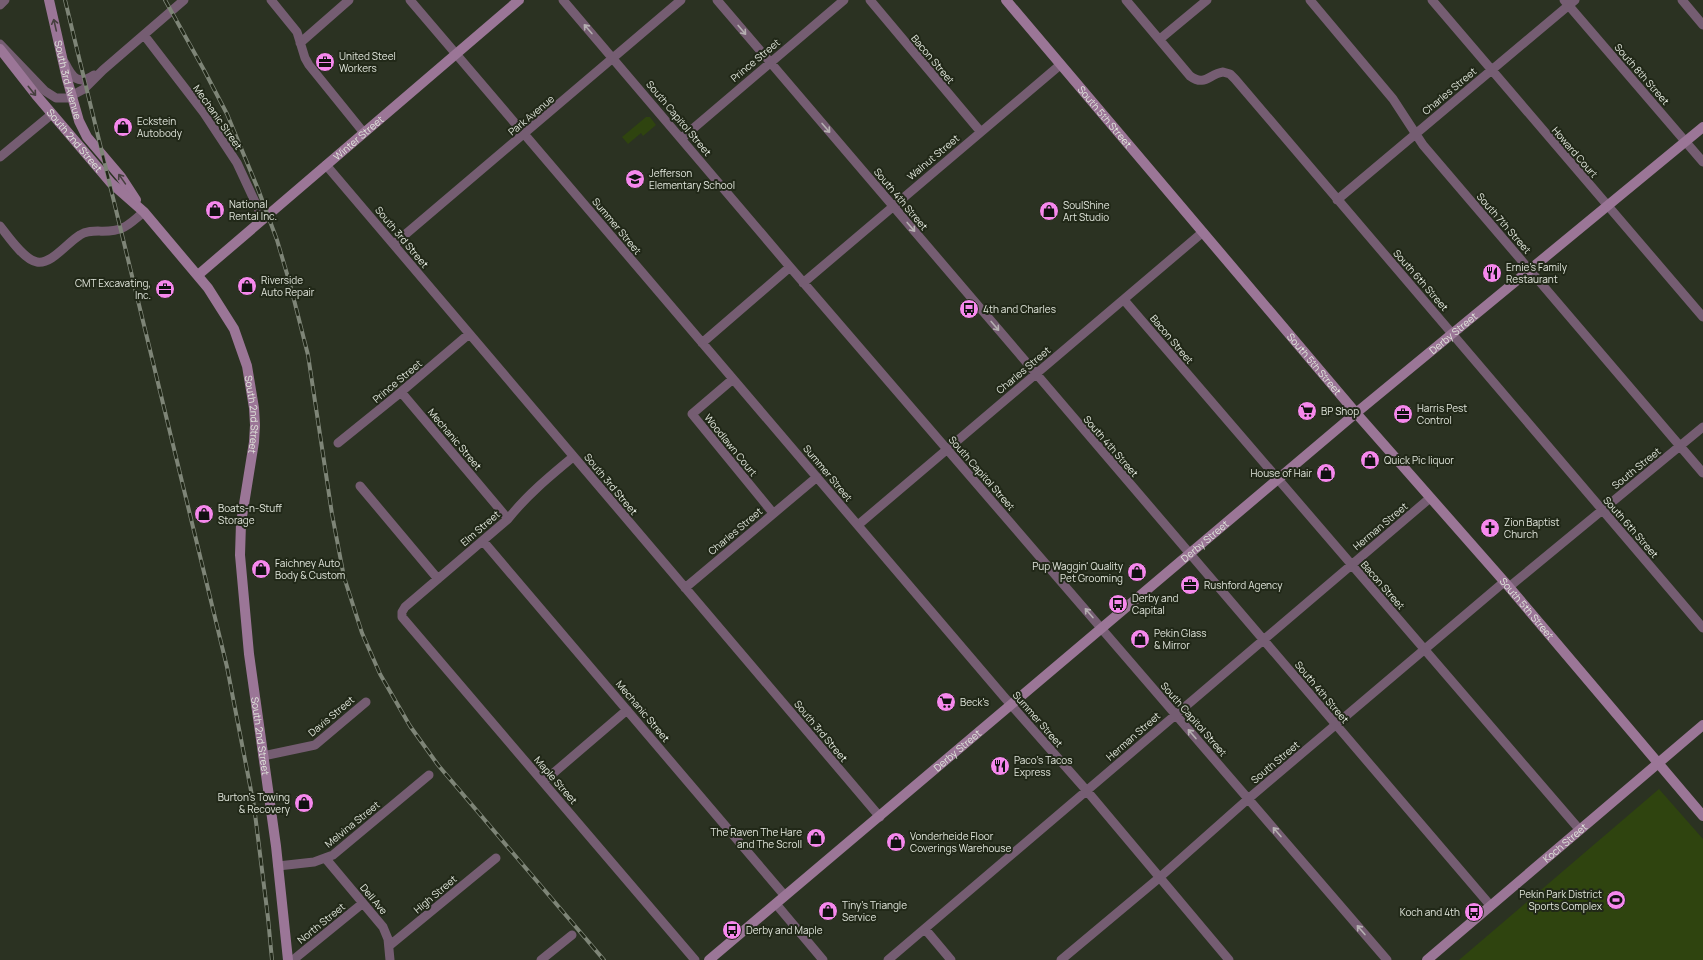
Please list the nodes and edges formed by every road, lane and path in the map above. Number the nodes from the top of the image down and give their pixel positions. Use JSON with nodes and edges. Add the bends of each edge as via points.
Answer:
{"nodes":[{"id":1,"x":5,"y":0,"type":"edge"},
{"id":2,"x":49,"y":0,"type":"edge"},
{"id":3,"x":184,"y":0,"type":"edge"},
{"id":4,"x":271,"y":0,"type":"edge"},
{"id":5,"x":349,"y":0,"type":"edge"},
{"id":6,"x":410,"y":0,"type":"edge"},
{"id":7,"x":518,"y":0,"type":"edge"},
{"id":8,"x":563,"y":0,"type":"edge"},
{"id":9,"x":682,"y":0,"type":"edge"},
{"id":10,"x":716,"y":0,"type":"edge"},
{"id":11,"x":844,"y":0,"type":"edge"},
{"id":12,"x":870,"y":0,"type":"edge"},
{"id":13,"x":1006,"y":0,"type":"edge"},
{"id":14,"x":1126,"y":0,"type":"edge"},
{"id":15,"x":1207,"y":0,"type":"edge"},
{"id":16,"x":1310,"y":0,"type":"edge"},
{"id":17,"x":1432,"y":0,"type":"edge"},
{"id":18,"x":1682,"y":0,"type":"edge"},
{"id":19,"x":1569,"y":2,"type":"edge"},
{"id":20,"x":0,"y":5,"type":"edge"},
{"id":21,"x":1703,"y":25,"type":"edge"},
{"id":22,"x":144,"y":35,"type":"junction"},
{"id":23,"x":1160,"y":39,"type":"junction"},
{"id":24,"x":300,"y":43,"type":"junction"},
{"id":25,"x":0,"y":44,"type":"edge"},
{"id":26,"x":0,"y":49,"type":"edge"},
{"id":27,"x":60,"y":51,"type":"junction"},
{"id":28,"x":456,"y":54,"type":"junction"},
{"id":29,"x":614,"y":58,"type":"junction"},
{"id":30,"x":769,"y":62,"type":"junction"},
{"id":31,"x":1060,"y":65,"type":"junction"},
{"id":32,"x":104,"y":70,"type":"junction"},
{"id":33,"x":1491,"y":70,"type":"junction"},
{"id":34,"x":71,"y":97,"type":"junction"},
{"id":35,"x":52,"y":114,"type":"junction"},
{"id":36,"x":1703,"y":127,"type":"edge"},
{"id":37,"x":980,"y":131,"type":"junction"},
{"id":38,"x":364,"y":133,"type":"junction"},
{"id":39,"x":525,"y":134,"type":"junction"},
{"id":40,"x":1415,"y":134,"type":"junction"},
{"id":41,"x":682,"y":138,"type":"junction"},
{"id":42,"x":1686,"y":141,"type":"junction"},
{"id":43,"x":0,"y":157,"type":"edge"},
{"id":44,"x":1703,"y":162,"type":"edge"},
{"id":45,"x":326,"y":165,"type":"junction"},
{"id":46,"x":1337,"y":200,"type":"junction"},
{"id":47,"x":893,"y":206,"type":"junction"},
{"id":48,"x":1608,"y":206,"type":"junction"},
{"id":49,"x":144,"y":212,"type":"junction"},
{"id":50,"x":263,"y":219,"type":"junction"},
{"id":51,"x":0,"y":226,"type":"edge"},
{"id":52,"x":1203,"y":232,"type":"junction"},
{"id":53,"x":394,"y":244,"type":"junction"},
{"id":54,"x":790,"y":267,"type":"junction"},
{"id":55,"x":1530,"y":270,"type":"junction"},
{"id":56,"x":198,"y":275,"type":"junction"},
{"id":57,"x":803,"y":283,"type":"junction"},
{"id":58,"x":1124,"y":300,"type":"junction"},
{"id":59,"x":1703,"y":317,"type":"edge"},
{"id":60,"x":469,"y":334,"type":"junction"},
{"id":61,"x":1452,"y":334,"type":"junction"},
{"id":62,"x":702,"y":343,"type":"junction"},
{"id":63,"x":1035,"y":374,"type":"junction"},
{"id":64,"x":733,"y":379,"type":"junction"},
{"id":65,"x":401,"y":392,"type":"junction"},
{"id":66,"x":1356,"y":413,"type":"junction"},
{"id":67,"x":1703,"y":427,"type":"edge"},
{"id":68,"x":338,"y":443,"type":"dead end"},
{"id":69,"x":1680,"y":446,"type":"junction"},
{"id":70,"x":947,"y":449,"type":"junction"},
{"id":71,"x":573,"y":457,"type":"junction"},
{"id":72,"x":1703,"y":473,"type":"edge"},
{"id":73,"x":817,"y":477,"type":"junction"},
{"id":74,"x":1277,"y":480,"type":"junction"},
{"id":75,"x":360,"y":486,"type":"dead end"},
{"id":76,"x":1430,"y":498,"type":"junction"},
{"id":77,"x":1602,"y":510,"type":"junction"},
{"id":78,"x":773,"y":513,"type":"junction"},
{"id":79,"x":508,"y":519,"type":"junction"},
{"id":80,"x":858,"y":525,"type":"junction"},
{"id":81,"x":482,"y":541,"type":"junction"},
{"id":82,"x":1190,"y":554,"type":"junction"},
{"id":83,"x":1351,"y":566,"type":"junction"},
{"id":84,"x":438,"y":579,"type":"junction"},
{"id":85,"x":1506,"y":585,"type":"junction"},
{"id":86,"x":685,"y":588,"type":"junction"},
{"id":87,"x":401,"y":614,"type":"joint"},
{"id":88,"x":1102,"y":628,"type":"junction"},
{"id":89,"x":1703,"y":628,"type":"edge"},
{"id":90,"x":1263,"y":639,"type":"junction"},
{"id":91,"x":1424,"y":649,"type":"junction"},
{"id":92,"x":366,"y":702,"type":"dead end"},
{"id":93,"x":1012,"y":705,"type":"junction"},
{"id":94,"x":627,"y":710,"type":"junction"},
{"id":95,"x":1175,"y":714,"type":"junction"},
{"id":96,"x":1336,"y":724,"type":"junction"},
{"id":97,"x":1703,"y":725,"type":"edge"},
{"id":98,"x":263,"y":756,"type":"junction"},
{"id":99,"x":1657,"y":763,"type":"junction"},
{"id":100,"x":429,"y":775,"type":"dead end"},
{"id":101,"x":543,"y":782,"type":"junction"},
{"id":102,"x":1087,"y":791,"type":"junction"},
{"id":103,"x":1248,"y":799,"type":"junction"},
{"id":104,"x":880,"y":816,"type":"junction"},
{"id":105,"x":1703,"y":816,"type":"edge"},
{"id":106,"x":1579,"y":829,"type":"junction"},
{"id":107,"x":326,"y":858,"type":"junction"},
{"id":108,"x":496,"y":858,"type":"dead end"},
{"id":109,"x":278,"y":866,"type":"junction"},
{"id":110,"x":1159,"y":878,"type":"junction"},
{"id":111,"x":785,"y":896,"type":"junction"},
{"id":112,"x":363,"y":903,"type":"junction"},
{"id":113,"x":776,"y":904,"type":"junction"},
{"id":114,"x":1490,"y":905,"type":"junction"},
{"id":115,"x":924,"y":929,"type":"junction"},
{"id":116,"x":572,"y":934,"type":"dead end"},
{"id":117,"x":389,"y":946,"type":"junction"},
{"id":118,"x":1070,"y":953,"type":"junction"},
{"id":119,"x":288,"y":960,"type":"edge"},
{"id":120,"x":293,"y":960,"type":"edge"},
{"id":121,"x":390,"y":960,"type":"edge"},
{"id":122,"x":542,"y":960,"type":"edge"},
{"id":123,"x":695,"y":960,"type":"edge"},
{"id":124,"x":709,"y":960,"type":"edge"},
{"id":125,"x":823,"y":960,"type":"edge"},
{"id":126,"x":888,"y":960,"type":"edge"},
{"id":127,"x":951,"y":960,"type":"edge"},
{"id":128,"x":1061,"y":960,"type":"edge"},
{"id":129,"x":1076,"y":960,"type":"edge"},
{"id":130,"x":1229,"y":960,"type":"edge"},
{"id":131,"x":1387,"y":960,"type":"edge"},
{"id":132,"x":1427,"y":960,"type":"edge"}],
"edges":[{"from":1,"to":20,"type":"street"},
{"from":27,"to":2,"type":"main road","name":"South 3rd Avenue","one_way":true},
{"from":3,"to":22,"type":"street"},
{"from":4,"to":24,"type":"street","via":[[295,28]]},
{"from":5,"to":24,"type":"street"},
{"from":6,"to":28,"type":"street","name":"Summer Street"},
{"from":7,"to":28,"type":"main road","name":"Winter Street"},
{"from":29,"to":8,"type":"street","name":"South Capitol Street","one_way":true},
{"from":9,"to":29,"type":"street","name":"Park Avenue"},
{"from":10,"to":30,"type":"street","name":"South 4th Street","one_way":true},
{"from":11,"to":30,"type":"street","name":"Prince Street"},
{"from":12,"to":37,"type":"street","name":"Bacon Street"},
{"from":13,"to":31,"type":"main road","name":"South 5th Street"},
{"from":14,"to":23,"type":"street","name":"South 6th Street"},
{"from":15,"to":23,"type":"street"},
{"from":16,"to":40,"type":"street","name":"South 7th Street","via":[[1393,99]]},
{"from":17,"to":33,"type":"street","name":"Howard Court"},
{"from":18,"to":21,"type":"street"},
{"from":19,"to":33,"type":"street","name":"Charles Street"},
{"from":19,"to":42,"type":"street","name":"South 8th Street"},
{"from":22,"to":32,"type":"street"},
{"from":22,"to":50,"type":"street","name":"Mechanic Street","via":[[204,113],[237,163]]},
{"from":23,"to":46,"type":"street","name":"South 6th Street","via":[[1196,80],[1204,80],[1220,72],[1230,74]]},
{"from":24,"to":38,"type":"street","via":[[306,61]]},
{"from":25,"to":34,"type":"street","via":[[48,93],[60,98]]},
{"from":26,"to":35,"type":"main road","name":"South 2nd Street","one_way":true},
{"from":27,"to":32,"type":"street","via":[[71,73],[80,81],[85,81]]},
{"from":27,"to":34,"type":"main road","name":"South 3rd Avenue"},
{"from":28,"to":38,"type":"main road","name":"Winter Street"},
{"from":28,"to":39,"type":"street","name":"Summer Street"},
{"from":29,"to":39,"type":"street","name":"Park Avenue"},
{"from":29,"to":41,"type":"street","name":"South Capitol Street"},
{"from":30,"to":41,"type":"street","name":"Prince Street"},
{"from":30,"to":47,"type":"street","name":"South 4th Street","one_way":true},
{"from":31,"to":37,"type":"street","name":"Walnut Street"},
{"from":31,"to":52,"type":"main road","name":"South 5th Street"},
{"from":32,"to":34,"type":"street"},
{"from":33,"to":40,"type":"street","name":"Charles Street"},
{"from":33,"to":48,"type":"street","name":"Howard Court"},
{"from":49,"to":34,"type":"main road","name":"South 3rd Avenue","one_way":true,"via":[[121,177],[87,137]]},
{"from":35,"to":43,"type":"street"},
{"from":35,"to":49,"type":"main road","name":"South 2nd Street","via":[[111,183]]},
{"from":36,"to":42,"type":"main road","name":"Derby Street"},
{"from":37,"to":47,"type":"street","name":"Walnut Street"},
{"from":38,"to":45,"type":"main road","name":"Winter Street"},
{"from":39,"to":53,"type":"street","name":"Park Avenue"},
{"from":39,"to":62,"type":"street","name":"Summer Street"},
{"from":40,"to":46,"type":"street","name":"Charles Street"},
{"from":40,"to":55,"type":"street","name":"South 7th Street"},
{"from":41,"to":54,"type":"street","name":"South Capitol Street"},
{"from":42,"to":44,"type":"street","name":"South 8th Street"},
{"from":42,"to":48,"type":"main road","name":"Derby Street"},
{"from":45,"to":50,"type":"main road","name":"Winter Street"},
{"from":45,"to":53,"type":"street","name":"South 3rd Street"},
{"from":46,"to":61,"type":"street","name":"South 6th Street"},
{"from":47,"to":57,"type":"street","name":"Walnut Street"},
{"from":47,"to":63,"type":"street","name":"South 4th Street","one_way":true},
{"from":48,"to":55,"type":"main road","name":"Derby Street"},
{"from":48,"to":59,"type":"street","name":"Howard Court"},
{"from":49,"to":51,"type":"street","via":[[121,229],[92,231],[80,235],[43,262],[36,262],[25,256]]},
{"from":49,"to":56,"type":"main road","name":"South 2nd Street"},
{"from":50,"to":56,"type":"main road","name":"Winter Street"},
{"from":52,"to":58,"type":"street","name":"Charles Street"},
{"from":52,"to":66,"type":"main road","name":"South 5th Street"},
{"from":53,"to":60,"type":"street","name":"South 3rd Street"},
{"from":54,"to":57,"type":"street","name":"South Capitol Street"},
{"from":54,"to":62,"type":"street"},
{"from":55,"to":61,"type":"main road","name":"Derby Street"},
{"from":55,"to":69,"type":"street","name":"South 7th Street"},
{"from":56,"to":98,"type":"main road","name":"South 2nd Street","via":[[235,331],[247,366],[254,408],[254,442],[241,523],[240,549],[249,654]]},
{"from":57,"to":70,"type":"street","name":"South Capitol Street"},
{"from":58,"to":63,"type":"street","name":"Charles Street"},
{"from":58,"to":74,"type":"street","name":"Bacon Street"},
{"from":60,"to":65,"type":"street","name":"Prince Street"},
{"from":60,"to":71,"type":"street","name":"South 3rd Street"},
{"from":61,"to":66,"type":"main road","name":"Derby Street"},
{"from":61,"to":77,"type":"street","name":"South 6th Street"},
{"from":62,"to":64,"type":"street","name":"Summer Street"},
{"from":63,"to":70,"type":"street","name":"Charles Street"},
{"from":63,"to":82,"type":"street","name":"South 4th Street"},
{"from":64,"to":73,"type":"street","name":"Summer Street"},
{"from":64,"to":78,"type":"street","name":"Woodlawn Court","via":[[692,414]]},
{"from":65,"to":68,"type":"street","name":"Prince Street"},
{"from":65,"to":79,"type":"street","name":"Mechanic Street"},
{"from":66,"to":74,"type":"main road","name":"Derby Street"},
{"from":66,"to":76,"type":"main road","name":"South 5th Street"},
{"from":67,"to":69,"type":"street","name":"South Street"},
{"from":69,"to":72,"type":"street","name":"South 7th Street"},
{"from":69,"to":77,"type":"street","name":"South Street"},
{"from":70,"to":80,"type":"street","name":"Charles Street"},
{"from":88,"to":70,"type":"street","name":"South Capitol Street","one_way":true},
{"from":71,"to":79,"type":"street","name":"Elm Street","via":[[534,490]]},
{"from":71,"to":86,"type":"street","name":"South 3rd Street"},
{"from":73,"to":78,"type":"street","name":"Charles Street"},
{"from":73,"to":80,"type":"street","name":"Summer Street"},
{"from":74,"to":82,"type":"main road","name":"Derby Street"},
{"from":74,"to":83,"type":"street","name":"Bacon Street"},
{"from":75,"to":84,"type":"street"},
{"from":76,"to":83,"type":"street","name":"Herman Street"},
{"from":76,"to":85,"type":"main road","name":"South 5th Street"},
{"from":77,"to":85,"type":"street","name":"South Street"},
{"from":77,"to":89,"type":"street","name":"South 6th Street"},
{"from":78,"to":86,"type":"street","name":"Charles Street"},
{"from":79,"to":81,"type":"street","name":"Elm Street"},
{"from":80,"to":93,"type":"street","name":"Summer Street"},
{"from":81,"to":84,"type":"street","name":"Elm Street"},
{"from":81,"to":94,"type":"street","name":"Mechanic Street"},
{"from":82,"to":88,"type":"main road","name":"Derby Street"},
{"from":82,"to":90,"type":"street","name":"South 4th Street"},
{"from":83,"to":90,"type":"street","name":"Herman Street"},
{"from":83,"to":91,"type":"street","name":"Bacon Street"},
{"from":84,"to":87,"type":"street","name":"Elm Street","via":[[405,607]]},
{"from":85,"to":91,"type":"street","name":"South Street"},
{"from":85,"to":99,"type":"main road","name":"South 5th Street"},
{"from":86,"to":104,"type":"street","name":"South 3rd Street"},
{"from":87,"to":101,"type":"street","name":"Maple Street"},
{"from":88,"to":93,"type":"main road","name":"Derby Street"},
{"from":88,"to":95,"type":"street","name":"South Capitol Street"},
{"from":90,"to":95,"type":"street","name":"Herman Street"},
{"from":90,"to":96,"type":"street","name":"South 4th Street"},
{"from":91,"to":96,"type":"street","name":"South Street"},
{"from":91,"to":106,"type":"street","name":"Bacon Street"},
{"from":92,"to":98,"type":"street","name":"Davis Street","via":[[315,745]]},
{"from":93,"to":102,"type":"street","name":"Summer Street"},
{"from":93,"to":104,"type":"main road","name":"Derby Street"},
{"from":94,"to":101,"type":"street"},
{"from":94,"to":111,"type":"street","name":"Mechanic Street"},
{"from":95,"to":102,"type":"street","name":"Herman Street"},
{"from":103,"to":95,"type":"street","name":"South Capitol Street","one_way":true},
{"from":96,"to":103,"type":"street","name":"South Street"},
{"from":96,"to":114,"type":"street","name":"South 4th Street"},
{"from":97,"to":99,"type":"main road","name":"Koch Street"},
{"from":98,"to":109,"type":"main road","name":"South 2nd Street"},
{"from":99,"to":105,"type":"main road","name":"South 5th Street"},
{"from":99,"to":106,"type":"main road","name":"Koch Street"},
{"from":100,"to":107,"type":"street","name":"Melvina Street","via":[[333,855]]},
{"from":101,"to":123,"type":"street","name":"Maple Street"},
{"from":102,"to":110,"type":"street","name":"Summer Street"},
{"from":102,"to":115,"type":"street","name":"Herman Street"},
{"from":103,"to":110,"type":"street","name":"South Street"},
{"from":131,"to":103,"type":"street","name":"South Capitol Street","one_way":true},
{"from":104,"to":111,"type":"main road","name":"Derby Street"},
{"from":106,"to":114,"type":"main road","name":"Koch Street"},
{"from":107,"to":109,"type":"street","name":"Melvina Street"},
{"from":107,"to":112,"type":"street","name":"Dell Ave"},
{"from":108,"to":117,"type":"street","name":"High Street"},
{"from":109,"to":119,"type":"main road","name":"South 2nd Street"},
{"from":110,"to":118,"type":"street","name":"South Street"},
{"from":110,"to":130,"type":"street","name":"Summer Street"},
{"from":111,"to":113,"type":"main road","name":"Derby Street"},
{"from":112,"to":117,"type":"street","name":"Dell Ave","via":[[382,927]]},
{"from":112,"to":120,"type":"street","name":"North Street"},
{"from":113,"to":124,"type":"main road","name":"Derby Street"},
{"from":113,"to":125,"type":"street"},
{"from":114,"to":132,"type":"main road","name":"Koch Street"},
{"from":115,"to":126,"type":"street","name":"Herman Street"},
{"from":115,"to":127,"type":"street"},
{"from":116,"to":122,"type":"street"},
{"from":117,"to":121,"type":"street","name":"Dell Ave"},
{"from":118,"to":128,"type":"street","name":"South Street"},
{"from":118,"to":129,"type":"street"}]}
